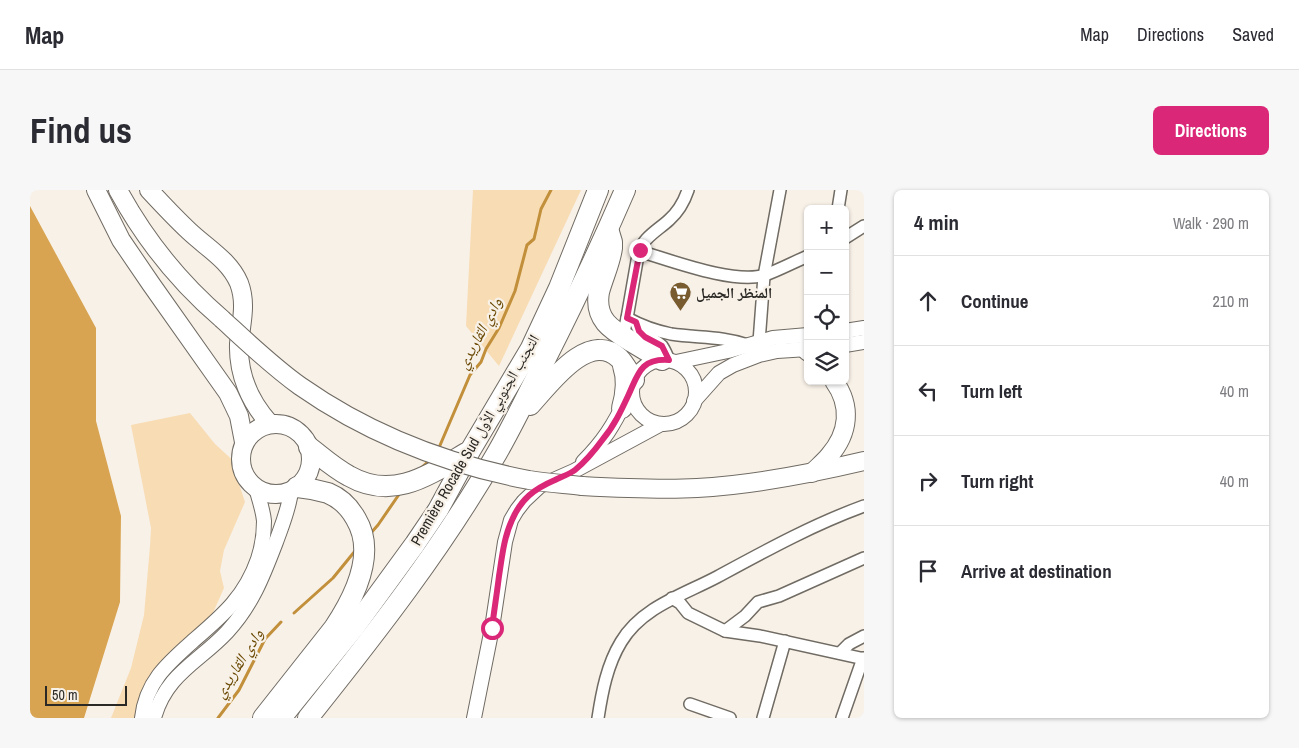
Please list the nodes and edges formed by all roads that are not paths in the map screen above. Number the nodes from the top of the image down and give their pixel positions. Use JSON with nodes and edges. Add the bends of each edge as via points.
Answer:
{"nodes":[{"id":1,"x":96,"y":190,"type":"edge"},
{"id":2,"x":118,"y":190,"type":"edge"},
{"id":3,"x":149,"y":190,"type":"edge"},
{"id":4,"x":598,"y":190,"type":"edge"},
{"id":5,"x":625,"y":190,"type":"edge"},
{"id":6,"x":688,"y":190,"type":"edge"},
{"id":7,"x":780,"y":190,"type":"edge"},
{"id":8,"x":841,"y":190,"type":"edge"},
{"id":9,"x":839,"y":205,"type":"edge"},
{"id":10,"x":864,"y":226,"type":"edge"},
{"id":11,"x":608,"y":230,"type":"junction"},
{"id":12,"x":849,"y":235,"type":"edge"},
{"id":13,"x":640,"y":250,"type":"junction"},
{"id":14,"x":804,"y":258,"type":"edge"},
{"id":15,"x":764,"y":276,"type":"junction"},
{"id":16,"x":629,"y":326,"type":"junction"},
{"id":17,"x":864,"y":328,"type":"edge"},
{"id":18,"x":849,"y":330,"type":"edge"},
{"id":19,"x":864,"y":342,"type":"edge"},
{"id":20,"x":753,"y":344,"type":"junction"},
{"id":21,"x":849,"y":344,"type":"edge"},
{"id":22,"x":804,"y":345,"type":"edge"},
{"id":23,"x":804,"y":346,"type":"edge"},
{"id":24,"x":621,"y":359,"type":"junction"},
{"id":25,"x":669,"y":361,"type":"junction"},
{"id":26,"x":633,"y":384,"type":"junction"},
{"id":27,"x":836,"y":385,"type":"edge"},
{"id":28,"x":694,"y":401,"type":"junction"},
{"id":29,"x":622,"y":408,"type":"junction"},
{"id":30,"x":270,"y":424,"type":"junction"},
{"id":31,"x":661,"y":424,"type":"junction"},
{"id":32,"x":512,"y":426,"type":"junction"},
{"id":33,"x":244,"y":442,"type":"junction"},
{"id":34,"x":309,"y":447,"type":"junction"},
{"id":35,"x":470,"y":451,"type":"junction"},
{"id":36,"x":864,"y":460,"type":"edge"},
{"id":37,"x":812,"y":473,"type":"junction"},
{"id":38,"x":578,"y":478,"type":"junction"},
{"id":39,"x":256,"y":488,"type":"junction"},
{"id":40,"x":294,"y":489,"type":"junction"},
{"id":41,"x":864,"y":506,"type":"edge"},
{"id":42,"x":864,"y":558,"type":"edge"},
{"id":43,"x":672,"y":598,"type":"junction"},
{"id":44,"x":724,"y":630,"type":"junction"},
{"id":45,"x":864,"y":636,"type":"edge"},
{"id":46,"x":786,"y":641,"type":"junction"},
{"id":47,"x":840,"y":653,"type":"junction"},
{"id":48,"x":864,"y":658,"type":"edge"},
{"id":49,"x":690,"y":704,"type":"dead end"},
{"id":50,"x":142,"y":718,"type":"edge"},
{"id":51,"x":154,"y":718,"type":"edge"},
{"id":52,"x":263,"y":718,"type":"edge"},
{"id":53,"x":281,"y":718,"type":"edge"},
{"id":54,"x":308,"y":718,"type":"edge"},
{"id":55,"x":474,"y":718,"type":"edge"},
{"id":56,"x":598,"y":718,"type":"edge"},
{"id":57,"x":730,"y":718,"type":"edge"},
{"id":58,"x":763,"y":718,"type":"edge"},
{"id":59,"x":842,"y":718,"type":"edge"}],
"edges":[{"from":1,"to":33,"type":"highway","via":[[121,240],[228,393],[239,416]]},
{"from":2,"to":38,"type":"highway","bridge":true,"via":[[166,261],[202,301],[259,354],[342,412],[386,436],[482,470],[532,480]]},
{"from":3,"to":30,"type":"highway","via":[[225,262],[236,277],[244,311],[241,367],[252,399]]},
{"from":4,"to":35,"type":"highway","name":"Première Rocade Sud التجنب الجنوبي الأول","via":[[531,348]]},
{"from":5,"to":11,"type":"highway","name":"Première Rocade Sud التجنب الجنوبي الأول"},
{"from":6,"to":13,"type":"street","via":[[676,213],[647,238]]},
{"from":7,"to":15,"type":"street"},
{"from":8,"to":9,"type":"street"},
{"from":10,"to":12,"type":"street"},
{"from":11,"to":16,"type":"highway","via":[[612,248],[599,306],[603,320],[612,331]]},
{"from":11,"to":32,"type":"highway","name":"Première Rocade Sud التجنب الجنوبي الأول"},
{"from":13,"to":15,"type":"street","via":[[715,273]]},
{"from":13,"to":16,"type":"street"},
{"from":14,"to":15,"type":"street"},
{"from":15,"to":20,"type":"street"},
{"from":16,"to":20,"type":"street"},
{"from":16,"to":25,"type":"highway"},
{"from":17,"to":18,"type":"street"},
{"from":19,"to":21,"type":"street"},
{"from":20,"to":22,"type":"street","via":[[774,338]]},
{"from":20,"to":25,"type":"street","via":[[698,358]]},
{"from":23,"to":28,"type":"street","via":[[759,355],[733,365],[719,373]]},
{"from":24,"to":26,"type":"highway"},
{"from":24,"to":29,"type":"highway","via":[[626,384]]},
{"from":24,"to":32,"type":"highway","via":[[610,352],[598,350],[581,356],[562,370]]},
{"from":25,"to":26,"type":"street","via":[[648,364],[637,374]]},
{"from":25,"to":28,"type":"street","via":[[684,367],[690,374],[696,392]]},
{"from":26,"to":29,"type":"street"},
{"from":26,"to":31,"type":"street","via":[[632,398],[636,408],[642,416]]},
{"from":27,"to":37,"type":"highway","via":[[845,402],[846,421],[839,443]]},
{"from":28,"to":31,"type":"street","via":[[682,418]]},
{"from":29,"to":38,"type":"street"},
{"from":30,"to":33,"type":"highway","via":[[258,428]]},
{"from":30,"to":34,"type":"highway","via":[[295,429]]},
{"from":31,"to":38,"type":"street"},
{"from":32,"to":54,"type":"highway","name":"Première Rocade Sud التجنب الجنوبي الأول","via":[[454,522],[368,642]]},
{"from":33,"to":39,"type":"highway","via":[[240,456],[242,471]]},
{"from":34,"to":35,"type":"highway","via":[[350,477],[381,486],[411,483]]},
{"from":34,"to":40,"type":"highway","via":[[310,468],[303,482]]},
{"from":35,"to":53,"type":"highway","name":"Première Rocade Sud التجنب الجنوبي الأول","via":[[415,544]]},
{"from":36,"to":37,"type":"highway"},
{"from":37,"to":38,"type":"highway","via":[[697,488],[649,489]]},
{"from":38,"to":55,"type":"street","via":[[540,486],[524,501],[512,520],[502,556]]},
{"from":39,"to":40,"type":"highway","via":[[277,494]]},
{"from":39,"to":50,"type":"street","via":[[264,534],[251,575],[228,610],[158,675],[147,695]]},
{"from":40,"to":51,"type":"street","via":[[255,593],[226,633],[171,683]]},
{"from":40,"to":52,"type":"highway","via":[[329,494],[350,509],[362,532],[363,562],[342,616]]},
{"from":41,"to":43,"type":"street","via":[[794,536]]},
{"from":42,"to":44,"type":"street","via":[[779,596],[758,602],[745,616]]},
{"from":43,"to":44,"type":"street","via":[[688,613]]},
{"from":43,"to":56,"type":"street","via":[[640,618],[621,641],[610,667]]},
{"from":44,"to":46,"type":"street"},
{"from":45,"to":47,"type":"street"},
{"from":46,"to":47,"type":"street"},
{"from":46,"to":58,"type":"street"},
{"from":47,"to":48,"type":"street"},
{"from":48,"to":59,"type":"street"},
{"from":49,"to":57,"type":"street"}]}
